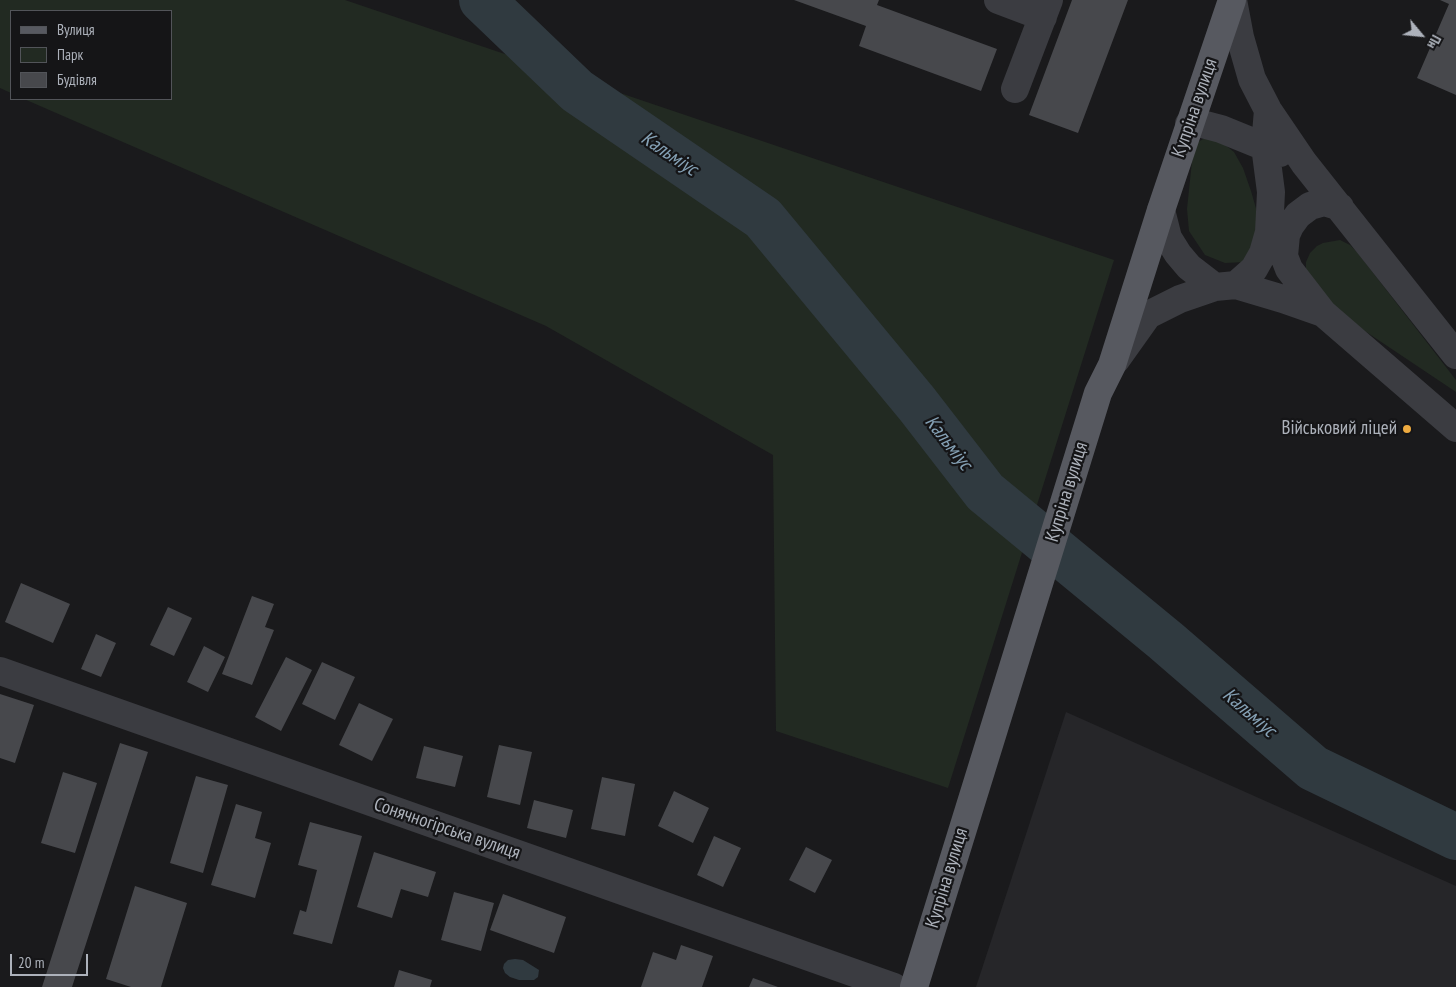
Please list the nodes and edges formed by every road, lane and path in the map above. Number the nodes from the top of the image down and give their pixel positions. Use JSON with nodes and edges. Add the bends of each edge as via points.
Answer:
{"nodes":[{"id":1,"x":998,"y":0,"type":"edge"},
{"id":2,"x":1232,"y":0,"type":"edge"},
{"id":3,"x":1046,"y":9,"type":"edge"},
{"id":4,"x":1015,"y":89,"type":"dead end"},
{"id":5,"x":1268,"y":110,"type":"junction"},
{"id":6,"x":1190,"y":124,"type":"junction"},
{"id":7,"x":1265,"y":146,"type":"junction"},
{"id":8,"x":1304,"y":163,"type":"junction"},
{"id":9,"x":1340,"y":207,"type":"junction"},
{"id":10,"x":1161,"y":210,"type":"junction"},
{"id":11,"x":1225,"y":286,"type":"junction"},
{"id":12,"x":1323,"y":313,"type":"junction"},
{"id":13,"x":1456,"y":355,"type":"edge"},
{"id":14,"x":1112,"y":365,"type":"junction"},
{"id":15,"x":1456,"y":428,"type":"edge"},
{"id":16,"x":0,"y":671,"type":"edge"},
{"id":17,"x":894,"y":987,"type":"edge"},
{"id":18,"x":914,"y":987,"type":"edge"}],
"edges":[{"from":1,"to":3,"type":"street"},
{"from":2,"to":5,"type":"street","via":[[1252,79]]},
{"from":2,"to":6,"type":"main road","name":"Купріна вулиця"},
{"from":3,"to":4,"type":"street"},
{"from":5,"to":7,"type":"street"},
{"from":5,"to":8,"type":"street"},
{"from":6,"to":7,"type":"street","via":[[1221,129]]},
{"from":6,"to":10,"type":"main road","name":"Купріна вулиця"},
{"from":7,"to":8,"type":"street"},
{"from":7,"to":11,"type":"street","via":[[1271,192],[1263,253],[1254,270]]},
{"from":8,"to":9,"type":"street"},
{"from":9,"to":12,"type":"street","via":[[1324,202],[1310,206],[1298,215],[1286,235],[1284,256],[1289,269]]},
{"from":9,"to":13,"type":"street"},
{"from":10,"to":11,"type":"street","via":[[1168,238],[1178,254],[1189,267]]},
{"from":10,"to":14,"type":"main road","name":"Купріна вулиця"},
{"from":11,"to":12,"type":"street","via":[[1283,299]]},
{"from":11,"to":14,"type":"street","via":[[1180,299],[1148,315]]},
{"from":12,"to":15,"type":"street"},
{"from":14,"to":18,"type":"main road","name":"Купріна вулиця","via":[[1098,393]]},
{"from":16,"to":17,"type":"street","name":"Сонячногірська вулиця"}]}
